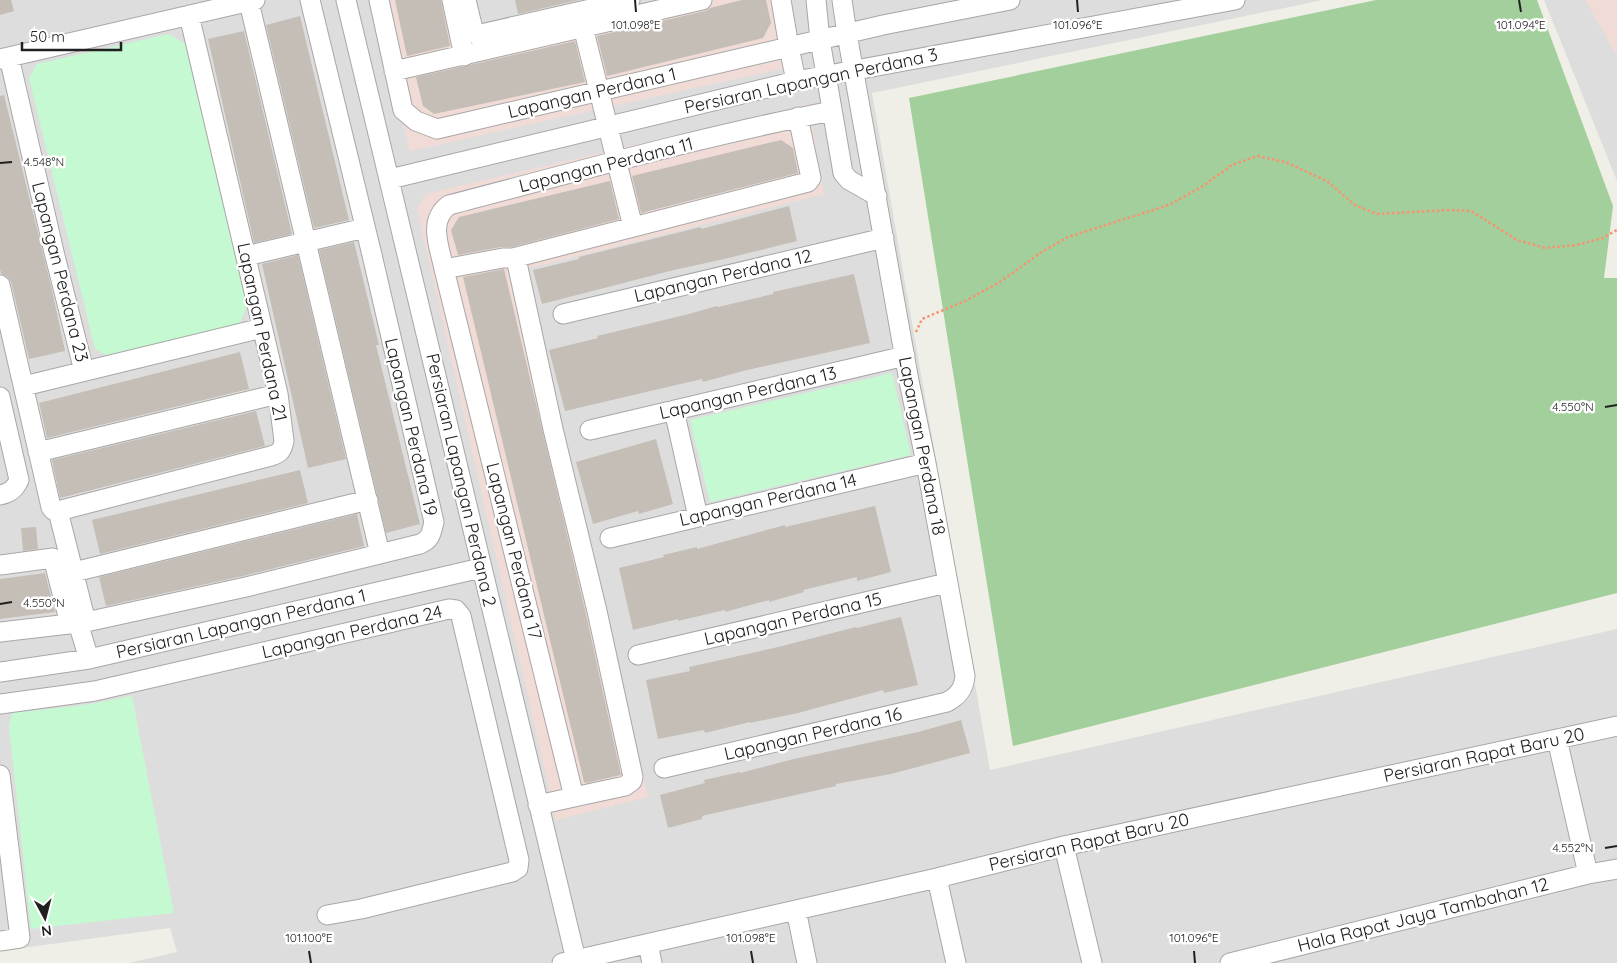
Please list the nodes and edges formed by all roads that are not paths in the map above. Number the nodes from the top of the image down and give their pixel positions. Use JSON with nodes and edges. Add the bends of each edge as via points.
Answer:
{"nodes":[{"id":1,"x":310,"y":0,"type":"edge"},
{"id":2,"x":346,"y":0,"type":"edge"},
{"id":3,"x":379,"y":0,"type":"edge"},
{"id":4,"x":452,"y":0,"type":"edge"},
{"id":5,"x":466,"y":0,"type":"edge"},
{"id":6,"x":630,"y":0,"type":"edge"},
{"id":7,"x":702,"y":0,"type":"edge"},
{"id":8,"x":781,"y":0,"type":"edge"},
{"id":9,"x":816,"y":0,"type":"edge"},
{"id":10,"x":842,"y":0,"type":"edge"},
{"id":11,"x":1010,"y":0,"type":"edge"},
{"id":12,"x":1235,"y":0,"type":"edge"},
{"id":13,"x":252,"y":1,"type":"edge"},
{"id":14,"x":189,"y":15,"type":"junction"},
{"id":15,"x":583,"y":28,"type":"junction"},
{"id":16,"x":847,"y":34,"type":"junction"},
{"id":17,"x":820,"y":40,"type":"junction"},
{"id":18,"x":790,"y":47,"type":"junction"},
{"id":19,"x":464,"y":56,"type":"junction"},
{"id":20,"x":4,"y":58,"type":"edge"},
{"id":21,"x":394,"y":71,"type":"junction"},
{"id":22,"x":853,"y":71,"type":"junction"},
{"id":23,"x":826,"y":75,"type":"junction"},
{"id":24,"x":796,"y":81,"type":"junction"},
{"id":25,"x":598,"y":92,"type":"junction"},
{"id":26,"x":832,"y":111,"type":"junction"},
{"id":27,"x":798,"y":117,"type":"junction"},
{"id":28,"x":606,"y":126,"type":"junction"},
{"id":29,"x":616,"y":162,"type":"junction"},
{"id":30,"x":390,"y":179,"type":"junction"},
{"id":31,"x":877,"y":196,"type":"junction"},
{"id":32,"x":633,"y":227,"type":"junction"},
{"id":33,"x":365,"y":228,"type":"junction"},
{"id":34,"x":884,"y":238,"type":"junction"},
{"id":35,"x":306,"y":242,"type":"junction"},
{"id":36,"x":246,"y":256,"type":"junction"},
{"id":37,"x":513,"y":258,"type":"junction"},
{"id":38,"x":444,"y":270,"type":"junction"},
{"id":39,"x":0,"y":285,"type":"edge"},
{"id":40,"x":563,"y":314,"type":"dead end"},
{"id":41,"x":262,"y":328,"type":"junction"},
{"id":42,"x":905,"y":356,"type":"junction"},
{"id":43,"x":84,"y":371,"type":"junction"},
{"id":44,"x":24,"y":386,"type":"junction"},
{"id":45,"x":278,"y":394,"type":"junction"},
{"id":46,"x":0,"y":397,"type":"edge"},
{"id":47,"x":674,"y":410,"type":"junction"},
{"id":48,"x":590,"y":430,"type":"dead end"},
{"id":49,"x":38,"y":452,"type":"junction"},
{"id":50,"x":926,"y":463,"type":"junction"},
{"id":51,"x":2,"y":494,"type":"edge"},
{"id":52,"x":368,"y":500,"type":"junction"},
{"id":53,"x":58,"y":511,"type":"junction"},
{"id":54,"x":698,"y":517,"type":"junction"},
{"id":55,"x":610,"y":538,"type":"dead end"},
{"id":56,"x":380,"y":554,"type":"junction"},
{"id":57,"x":0,"y":565,"type":"edge"},
{"id":58,"x":481,"y":568,"type":"junction"},
{"id":59,"x":74,"y":572,"type":"junction"},
{"id":60,"x":947,"y":582,"type":"junction"},
{"id":61,"x":78,"y":623,"type":"junction"},
{"id":62,"x":0,"y":632,"type":"edge"},
{"id":63,"x":638,"y":655,"type":"dead end"},
{"id":64,"x":89,"y":659,"type":"junction"},
{"id":65,"x":0,"y":672,"type":"edge"},
{"id":66,"x":960,"y":694,"type":"joint"},
{"id":67,"x":0,"y":704,"type":"edge"},
{"id":68,"x":1617,"y":726,"type":"edge"},
{"id":69,"x":522,"y":738,"type":"junction"},
{"id":70,"x":1557,"y":739,"type":"junction"},
{"id":71,"x":492,"y":746,"type":"junction"},
{"id":72,"x":664,"y":768,"type":"dead end"},
{"id":73,"x":0,"y":775,"type":"edge"},
{"id":74,"x":574,"y":797,"type":"junction"},
{"id":75,"x":538,"y":805,"type":"junction"},
{"id":76,"x":1064,"y":846,"type":"junction"},
{"id":77,"x":1617,"y":869,"type":"edge"},
{"id":78,"x":1588,"y":874,"type":"junction"},
{"id":79,"x":937,"y":878,"type":"junction"},
{"id":80,"x":796,"y":910,"type":"junction"},
{"id":81,"x":327,"y":915,"type":"dead end"},
{"id":82,"x":0,"y":941,"type":"edge"},
{"id":83,"x":648,"y":944,"type":"junction"},
{"id":84,"x":569,"y":961,"type":"edge"},
{"id":85,"x":652,"y":963,"type":"edge"},
{"id":86,"x":807,"y":963,"type":"edge"},
{"id":87,"x":956,"y":963,"type":"edge"},
{"id":88,"x":1092,"y":963,"type":"edge"},
{"id":89,"x":1230,"y":963,"type":"edge"}],
"edges":[{"from":1,"to":33,"type":"street","name":"Lapangan Perdana 19"},
{"from":2,"to":30,"type":"street","name":"Persiaran Lapangan Perdana 2"},
{"from":3,"to":21,"type":"street","name":"Lapangan Perdana 1"},
{"from":4,"to":19,"type":"street"},
{"from":5,"to":6,"type":"street","via":[[476,34]]},
{"from":7,"to":15,"type":"street"},
{"from":8,"to":18,"type":"street"},
{"from":9,"to":17,"type":"street"},
{"from":10,"to":16,"type":"street","name":"Lapangan Perdana 18"},
{"from":11,"to":16,"type":"street","name":"Lapangan Perdana 1"},
{"from":12,"to":22,"type":"street","name":"Persiaran Lapangan Perdana 3"},
{"from":13,"to":14,"type":"street"},
{"from":13,"to":35,"type":"street"},
{"from":14,"to":20,"type":"street"},
{"from":14,"to":36,"type":"street","name":"Lapangan Perdana 21"},
{"from":15,"to":19,"type":"street"},
{"from":15,"to":25,"type":"street"},
{"from":16,"to":17,"type":"street","name":"Lapangan Perdana 1"},
{"from":16,"to":22,"type":"street","name":"Lapangan Perdana 18"},
{"from":17,"to":18,"type":"street","name":"Lapangan Perdana 1"},
{"from":17,"to":23,"type":"street"},
{"from":18,"to":24,"type":"street"},
{"from":18,"to":25,"type":"street","name":"Lapangan Perdana 1"},
{"from":19,"to":21,"type":"street"},
{"from":20,"to":43,"type":"street","name":"Lapangan Perdana 23"},
{"from":21,"to":25,"type":"street","name":"Lapangan Perdana 1","via":[[403,110],[416,121],[436,129]]},
{"from":22,"to":23,"type":"street","name":"Persiaran Lapangan Perdana 3"},
{"from":22,"to":31,"type":"street","name":"Lapangan Perdana 18"},
{"from":23,"to":24,"type":"street","name":"Persiaran Lapangan Perdana 3"},
{"from":23,"to":26,"type":"street"},
{"from":24,"to":28,"type":"street","name":"Persiaran Lapangan Perdana 3"},
{"from":25,"to":28,"type":"street"},
{"from":26,"to":27,"type":"street","name":"Lapangan Perdana 11"},
{"from":26,"to":31,"type":"street","via":[[843,173],[848,180]]},
{"from":27,"to":29,"type":"street","name":"Lapangan Perdana 11"},
{"from":27,"to":32,"type":"street","via":[[811,178],[808,182]]},
{"from":28,"to":29,"type":"street"},
{"from":28,"to":30,"type":"street","name":"Persiaran Lapangan Perdana 3"},
{"from":29,"to":32,"type":"street"},
{"from":29,"to":38,"type":"street","name":"Lapangan Perdana 11","via":[[440,211],[436,227]]},
{"from":30,"to":58,"type":"street","name":"Persiaran Lapangan Perdana 2"},
{"from":31,"to":34,"type":"street","name":"Lapangan Perdana 18"},
{"from":32,"to":37,"type":"street"},
{"from":33,"to":35,"type":"street"},
{"from":33,"to":56,"type":"street","name":"Lapangan Perdana 19","via":[[434,522],[427,541]]},
{"from":34,"to":40,"type":"street","name":"Lapangan Perdana 12"},
{"from":34,"to":42,"type":"street","name":"Lapangan Perdana 18"},
{"from":35,"to":36,"type":"street"},
{"from":35,"to":52,"type":"street"},
{"from":36,"to":41,"type":"street","name":"Lapangan Perdana 21"},
{"from":37,"to":38,"type":"street"},
{"from":37,"to":74,"type":"street","via":[[517,263],[633,777],[625,786]]},
{"from":38,"to":74,"type":"street","name":"Lapangan Perdana 17"},
{"from":39,"to":44,"type":"street"},
{"from":41,"to":43,"type":"street"},
{"from":41,"to":45,"type":"street","name":"Lapangan Perdana 21"},
{"from":42,"to":47,"type":"street","name":"Lapangan Perdana 13"},
{"from":42,"to":50,"type":"street","name":"Lapangan Perdana 18"},
{"from":43,"to":44,"type":"street"},
{"from":44,"to":49,"type":"street"},
{"from":45,"to":49,"type":"street"},
{"from":45,"to":53,"type":"street","name":"Lapangan Perdana 21","via":[[284,441],[280,453]]},
{"from":46,"to":51,"type":"street","via":[[19,480],[15,488]]},
{"from":47,"to":48,"type":"street","name":"Lapangan Perdana 13"},
{"from":47,"to":54,"type":"street"},
{"from":49,"to":53,"type":"street","via":[[52,510]]},
{"from":50,"to":54,"type":"street","name":"Lapangan Perdana 14"},
{"from":50,"to":60,"type":"street","name":"Lapangan Perdana 18"},
{"from":52,"to":56,"type":"street"},
{"from":52,"to":59,"type":"street"},
{"from":53,"to":59,"type":"street"},
{"from":54,"to":55,"type":"street","name":"Lapangan Perdana 14"},
{"from":56,"to":61,"type":"street","name":"Lapangan Perdana 19"},
{"from":57,"to":61,"type":"street","via":[[53,558]]},
{"from":58,"to":64,"type":"street","name":"Persiaran Lapangan Perdana 1"},
{"from":58,"to":69,"type":"street","name":"Persiaran Lapangan Perdana 2"},
{"from":59,"to":61,"type":"street"},
{"from":60,"to":63,"type":"street","name":"Lapangan Perdana 15"},
{"from":60,"to":66,"type":"street","name":"Lapangan Perdana 18","via":[[965,676]]},
{"from":61,"to":62,"type":"street","name":"Lapangan Perdana 19"},
{"from":61,"to":64,"type":"street"},
{"from":64,"to":65,"type":"street","name":"Persiaran Lapangan Perdana 1"},
{"from":66,"to":72,"type":"street","name":"Lapangan Perdana 16","via":[[947,702]]},
{"from":67,"to":71,"type":"street","name":"Lapangan Perdana 24","via":[[95,691],[453,609],[460,616]]},
{"from":68,"to":70,"type":"street","name":"Persiaran Rapat Baru 20"},
{"from":69,"to":71,"type":"street"},
{"from":69,"to":75,"type":"street","name":"Persiaran Lapangan Perdana 2"},
{"from":70,"to":76,"type":"street","name":"Persiaran Rapat Baru 20"},
{"from":70,"to":78,"type":"street"},
{"from":71,"to":81,"type":"street","name":"Lapangan Perdana 24","via":[[519,860],[518,868]]},
{"from":73,"to":82,"type":"street","via":[[20,938]]},
{"from":74,"to":75,"type":"street"},
{"from":75,"to":84,"type":"street","name":"Persiaran Lapangan Perdana 2"},
{"from":76,"to":79,"type":"street","name":"Persiaran Rapat Baru 20"},
{"from":76,"to":88,"type":"street"},
{"from":77,"to":78,"type":"street","name":"Hala Rapat Jaya Tambahan 12"},
{"from":78,"to":89,"type":"street","name":"Hala Rapat Jaya Tambahan 12"},
{"from":79,"to":80,"type":"street","name":"Persiaran Rapat Baru 20"},
{"from":79,"to":87,"type":"street"},
{"from":80,"to":83,"type":"street","name":"Persiaran Rapat Baru 20"},
{"from":80,"to":86,"type":"street"},
{"from":83,"to":84,"type":"street","name":"Persiaran Rapat Baru 20"},
{"from":83,"to":85,"type":"street"}]}
